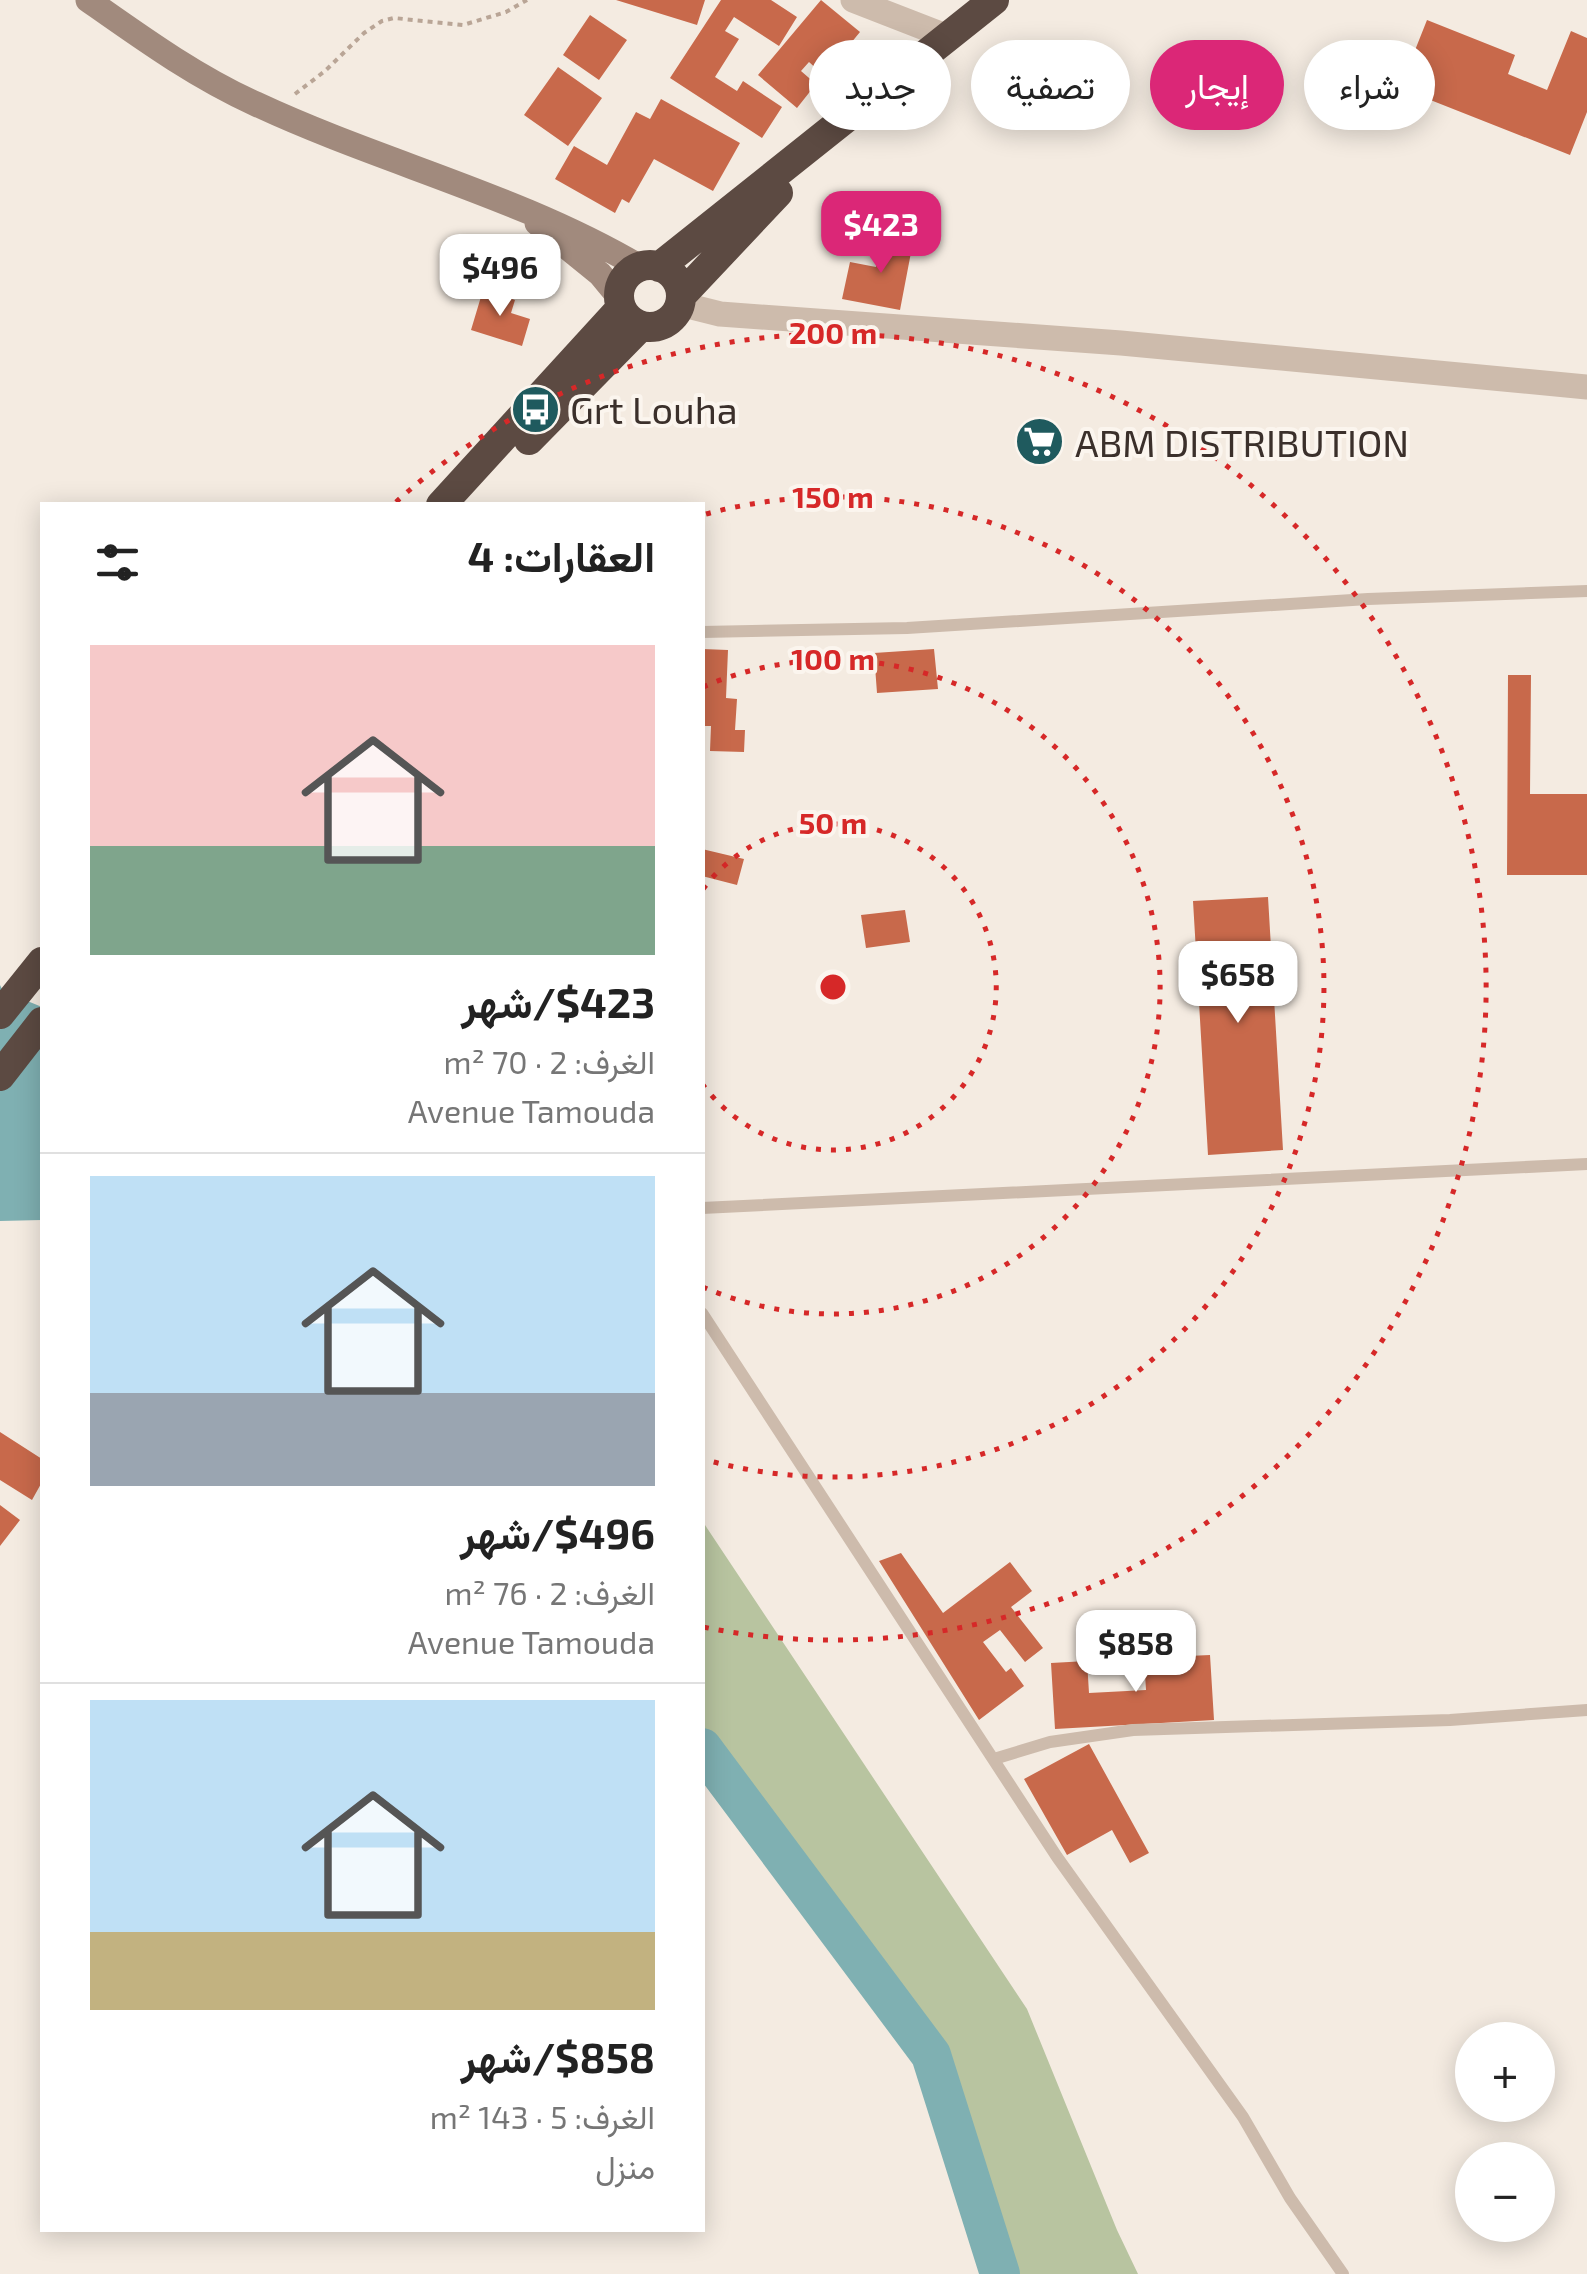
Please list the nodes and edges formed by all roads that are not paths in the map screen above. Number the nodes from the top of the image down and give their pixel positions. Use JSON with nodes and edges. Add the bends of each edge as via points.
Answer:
{"nodes":[{"id":1,"x":88,"y":0,"type":"edge"},
{"id":2,"x":854,"y":0,"type":"edge"},
{"id":3,"x":994,"y":0,"type":"edge"},
{"id":4,"x":948,"y":36,"type":"junction"},
{"id":5,"x":943,"y":40,"type":"edge"},
{"id":6,"x":833,"y":130,"type":"edge"},
{"id":7,"x":837,"y":130,"type":"edge"},
{"id":8,"x":514,"y":204,"type":"junction"},
{"id":9,"x":649,"y":267,"type":"junction"},
{"id":10,"x":683,"y":307,"type":"junction"},
{"id":11,"x":627,"y":310,"type":"junction"},
{"id":12,"x":1587,"y":388,"type":"edge"},
{"id":13,"x":444,"y":502,"type":"edge"},
{"id":14,"x":471,"y":502,"type":"edge"},
{"id":15,"x":1587,"y":592,"type":"edge"},
{"id":16,"x":705,"y":632,"type":"edge"},
{"id":17,"x":40,"y":964,"type":"edge"},
{"id":18,"x":0,"y":1014,"type":"edge"},
{"id":19,"x":40,"y":1025,"type":"edge"},
{"id":20,"x":0,"y":1076,"type":"edge"},
{"id":21,"x":1587,"y":1164,"type":"edge"},
{"id":22,"x":705,"y":1208,"type":"edge"},
{"id":23,"x":705,"y":1318,"type":"edge"},
{"id":24,"x":1587,"y":1710,"type":"edge"},
{"id":25,"x":994,"y":1758,"type":"junction"},
{"id":26,"x":1344,"y":2274,"type":"edge"}],
"edges":[{"from":1,"to":8,"type":"street","via":[[226,90]]},
{"from":2,"to":4,"type":"street"},
{"from":3,"to":4,"type":"highway"},
{"from":4,"to":5,"type":"highway"},
{"from":6,"to":9,"type":"highway"},
{"from":7,"to":10,"type":"highway"},
{"from":8,"to":9,"type":"street"},
{"from":8,"to":11,"type":"street","via":[[600,274]]},
{"from":9,"to":10,"type":"highway","via":[[674,278]]},
{"from":9,"to":11,"type":"highway","via":[[625,278]]},
{"from":10,"to":11,"type":"highway","via":[[652,327]]},
{"from":10,"to":12,"type":"street"},
{"from":11,"to":13,"type":"highway"},
{"from":11,"to":14,"type":"highway"},
{"from":15,"to":16,"type":"lane","via":[[907,628]]},
{"from":17,"to":18,"type":"highway"},
{"from":19,"to":20,"type":"highway"},
{"from":21,"to":22,"type":"lane"},
{"from":23,"to":25,"type":"lane"},
{"from":24,"to":25,"type":"lane","via":[[1133,1730]]},
{"from":25,"to":26,"type":"lane"}]}
